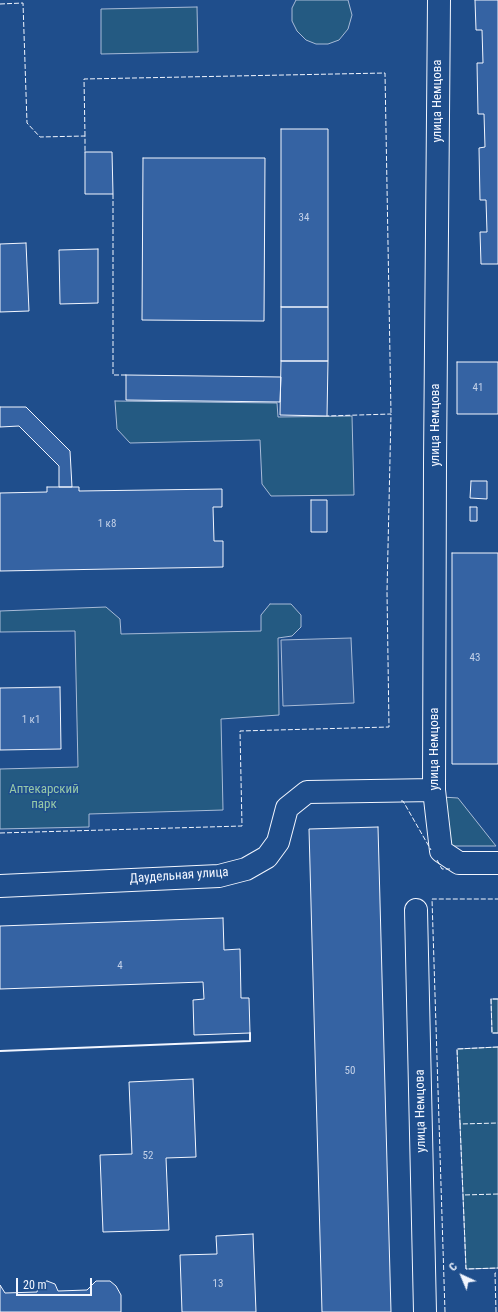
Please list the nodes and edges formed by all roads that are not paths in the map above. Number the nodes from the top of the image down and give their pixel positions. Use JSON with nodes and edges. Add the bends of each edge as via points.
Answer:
{"nodes":[{"id":1,"x":439,"y":0,"type":"edge"},
{"id":2,"x":434,"y":790,"type":"junction"},
{"id":3,"x":498,"y":863,"type":"edge"},
{"id":4,"x":0,"y":886,"type":"edge"},
{"id":5,"x":416,"y":910,"type":"dead end"},
{"id":6,"x":425,"y":1312,"type":"edge"}],
"edges":[{"from":1,"to":2,"type":"street","name":"улица Немцова"},
{"from":2,"to":3,"type":"street","name":"улица Немцова","via":[[441,851],[459,863]]},
{"from":2,"to":4,"type":"street","name":"Даудельная улица","via":[[307,792],[287,808],[278,842],[267,856],[246,869],[219,876]]},
{"from":5,"to":6,"type":"street","name":"улица Немцова"}]}
